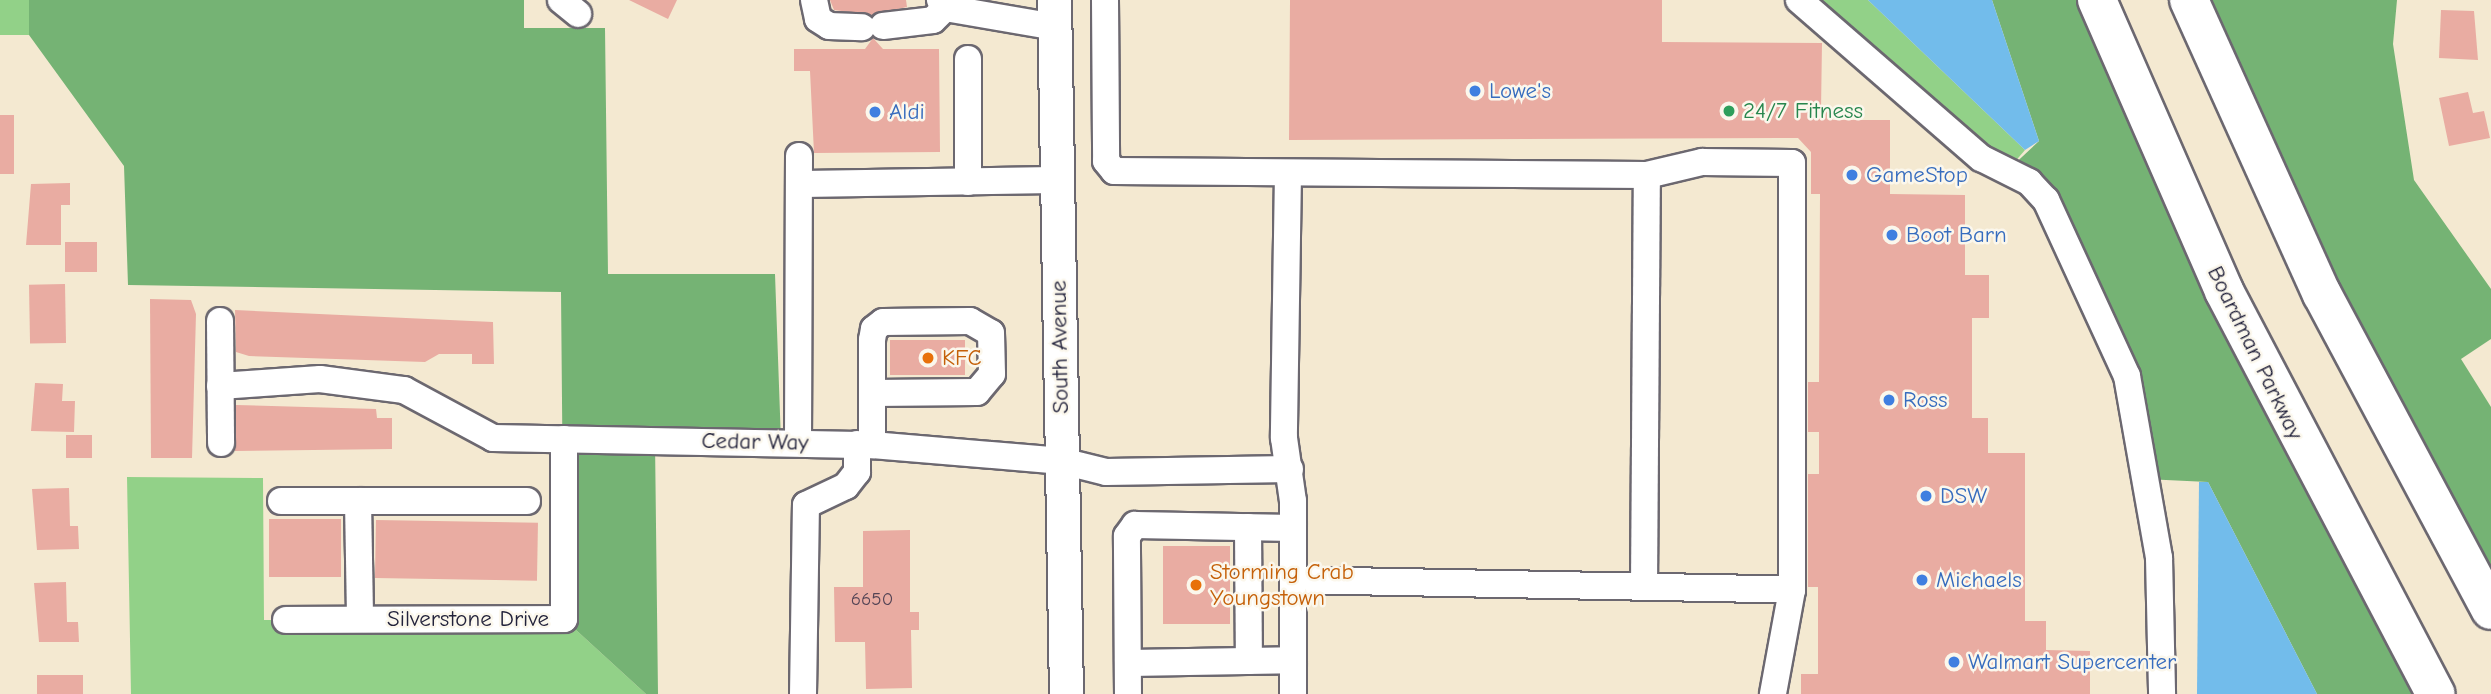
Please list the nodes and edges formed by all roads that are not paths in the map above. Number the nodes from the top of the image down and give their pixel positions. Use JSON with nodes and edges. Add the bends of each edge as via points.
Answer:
{"nodes":[{"id":1,"x":814,"y":0,"type":"edge"},
{"id":2,"x":1105,"y":0,"type":"edge"},
{"id":3,"x":1799,"y":0,"type":"edge"},
{"id":4,"x":2189,"y":0,"type":"edge"},
{"id":5,"x":2105,"y":2,"type":"edge"},
{"id":6,"x":943,"y":4,"type":"edge"},
{"id":7,"x":1054,"y":13,"type":"edge"},
{"id":8,"x":968,"y":59,"type":"dead end"},
{"id":9,"x":799,"y":156,"type":"dead end"},
{"id":10,"x":1287,"y":173,"type":"junction"},
{"id":11,"x":1647,"y":175,"type":"junction"},
{"id":12,"x":1057,"y":180,"type":"junction"},
{"id":13,"x":968,"y":182,"type":"junction"},
{"id":14,"x":800,"y":184,"type":"junction"},
{"id":15,"x":220,"y":321,"type":"dead end"},
{"id":16,"x":220,"y":386,"type":"junction"},
{"id":17,"x":873,"y":393,"type":"junction"},
{"id":18,"x":564,"y":439,"type":"junction"},
{"id":19,"x":798,"y":442,"type":"junction"},
{"id":20,"x":221,"y":443,"type":"dead end"},
{"id":21,"x":864,"y":444,"type":"junction"},
{"id":22,"x":1062,"y":461,"type":"junction"},
{"id":23,"x":1290,"y":469,"type":"junction"},
{"id":24,"x":281,"y":501,"type":"dead end"},
{"id":25,"x":358,"y":501,"type":"junction"},
{"id":26,"x":527,"y":501,"type":"dead end"},
{"id":27,"x":1248,"y":527,"type":"junction"},
{"id":28,"x":1293,"y":528,"type":"junction"},
{"id":29,"x":1293,"y":580,"type":"junction"},
{"id":30,"x":1644,"y":587,"type":"junction"},
{"id":31,"x":1792,"y":590,"type":"junction"},
{"id":32,"x":2491,"y":610,"type":"edge"},
{"id":33,"x":360,"y":618,"type":"junction"},
{"id":34,"x":286,"y":620,"type":"dead end"},
{"id":35,"x":1293,"y":660,"type":"junction"},
{"id":36,"x":1250,"y":661,"type":"junction"},
{"id":37,"x":1128,"y":663,"type":"junction"},
{"id":38,"x":803,"y":694,"type":"edge"},
{"id":39,"x":1066,"y":694,"type":"edge"},
{"id":40,"x":1128,"y":694,"type":"edge"},
{"id":41,"x":1293,"y":694,"type":"edge"},
{"id":42,"x":1773,"y":694,"type":"edge"},
{"id":43,"x":2162,"y":694,"type":"edge"},
{"id":44,"x":2436,"y":694,"type":"edge"}],
"edges":[{"from":1,"to":6,"type":"street","via":[[818,19],[829,26],[873,27],[933,20]]},
{"from":2,"to":10,"type":"street","via":[[1108,168]]},
{"from":3,"to":43,"type":"street","via":[[1981,158],[2029,182],[2046,200],[2127,376],[2159,558]]},
{"from":4,"to":32,"type":"highway","via":[[2322,293]]},
{"from":5,"to":44,"type":"highway","name":"Boardman Parkway","via":[[2281,410]]},
{"from":6,"to":7,"type":"street"},
{"from":7,"to":12,"type":"main road","name":"South Avenue"},
{"from":8,"to":13,"type":"street"},
{"from":9,"to":14,"type":"street"},
{"from":10,"to":11,"type":"street"},
{"from":10,"to":23,"type":"street","via":[[1284,438]]},
{"from":11,"to":30,"type":"street"},
{"from":11,"to":31,"type":"street","via":[[1702,162],[1784,161],[1794,169]]},
{"from":12,"to":13,"type":"street"},
{"from":12,"to":22,"type":"main road","name":"South Avenue"},
{"from":13,"to":14,"type":"street"},
{"from":14,"to":19,"type":"street"},
{"from":15,"to":16,"type":"street"},
{"from":16,"to":18,"type":"street","name":"Cedar Way","via":[[320,379],[404,390],[494,438]]},
{"from":16,"to":20,"type":"street"},
{"from":17,"to":17,"type":"street","via":[[874,328],[883,322],[970,321],[989,328],[992,374],[977,392]]},
{"from":17,"to":21,"type":"street"},
{"from":18,"to":19,"type":"street","name":"Cedar Way"},
{"from":18,"to":33,"type":"street","name":"Silverstone Drive","via":[[564,619]]},
{"from":19,"to":21,"type":"street","name":"Cedar Way"},
{"from":21,"to":22,"type":"street","name":"Cedar Way"},
{"from":21,"to":38,"type":"street","via":[[857,472],[846,486],[806,505]]},
{"from":22,"to":23,"type":"street","name":"Cedar Way","via":[[1106,472]]},
{"from":22,"to":39,"type":"main road","name":"South Avenue"},
{"from":23,"to":28,"type":"street"},
{"from":24,"to":25,"type":"street"},
{"from":25,"to":26,"type":"street"},
{"from":25,"to":33,"type":"street","name":"Silverstone Drive"},
{"from":27,"to":28,"type":"street"},
{"from":27,"to":36,"type":"street"},
{"from":27,"to":37,"type":"street","via":[[1135,525],[1127,536]]},
{"from":28,"to":29,"type":"street"},
{"from":29,"to":30,"type":"street"},
{"from":29,"to":35,"type":"street"},
{"from":30,"to":31,"type":"street"},
{"from":31,"to":42,"type":"street"},
{"from":33,"to":34,"type":"street","name":"Silverstone Drive"},
{"from":35,"to":36,"type":"street"},
{"from":35,"to":41,"type":"street"},
{"from":36,"to":37,"type":"street"},
{"from":37,"to":40,"type":"street"}]}
